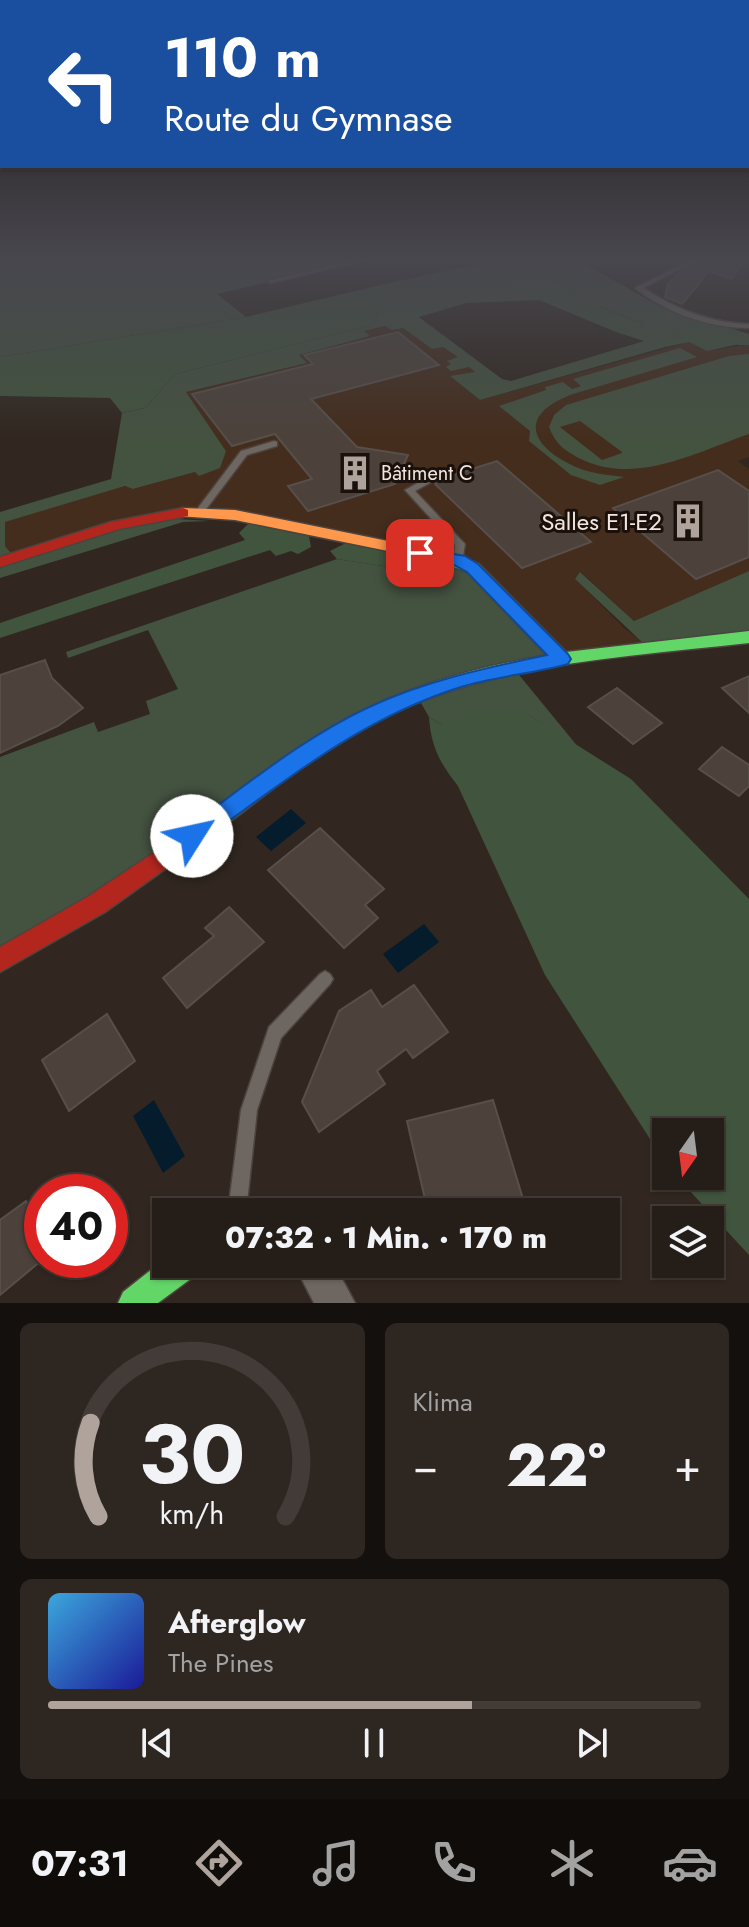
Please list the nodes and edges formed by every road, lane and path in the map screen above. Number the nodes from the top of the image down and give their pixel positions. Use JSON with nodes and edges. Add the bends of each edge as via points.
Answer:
{"nodes":[{"id":1,"x":701,"y":318,"type":"edge"},
{"id":2,"x":749,"y":326,"type":"edge"},
{"id":3,"x":274,"y":444,"type":"dead end"},
{"id":4,"x":434,"y":477,"type":"dead end"},
{"id":5,"x":201,"y":510,"type":"junction"},
{"id":6,"x":459,"y":560,"type":"junction"},
{"id":7,"x":0,"y":562,"type":"edge"},
{"id":8,"x":749,"y":637,"type":"edge"},
{"id":9,"x":562,"y":659,"type":"junction"},
{"id":10,"x":2,"y":961,"type":"edge"},
{"id":11,"x":325,"y":979,"type":"dead end"},
{"id":12,"x":239,"y":1198,"type":"edge"},
{"id":13,"x":163,"y":1278,"type":"edge"},
{"id":14,"x":321,"y":1278,"type":"edge"},
{"id":15,"x":134,"y":1303,"type":"edge"},
{"id":16,"x":336,"y":1303,"type":"edge"}],
"edges":[{"from":1,"to":2,"type":"lane"},
{"from":3,"to":5,"type":"lane","via":[[244,453]]},
{"from":4,"to":6,"type":"lane","via":[[409,490],[460,544]]},
{"from":5,"to":6,"type":"street"},
{"from":5,"to":7,"type":"street","via":[[145,516]]},
{"from":6,"to":9,"type":"street"},
{"from":8,"to":9,"type":"street"},
{"from":9,"to":10,"type":"street","via":[[458,681],[375,713],[333,736],[97,904]]},
{"from":11,"to":12,"type":"lane","via":[[275,1033],[249,1110]]},
{"from":13,"to":15,"type":"street"},
{"from":14,"to":16,"type":"street"}]}
